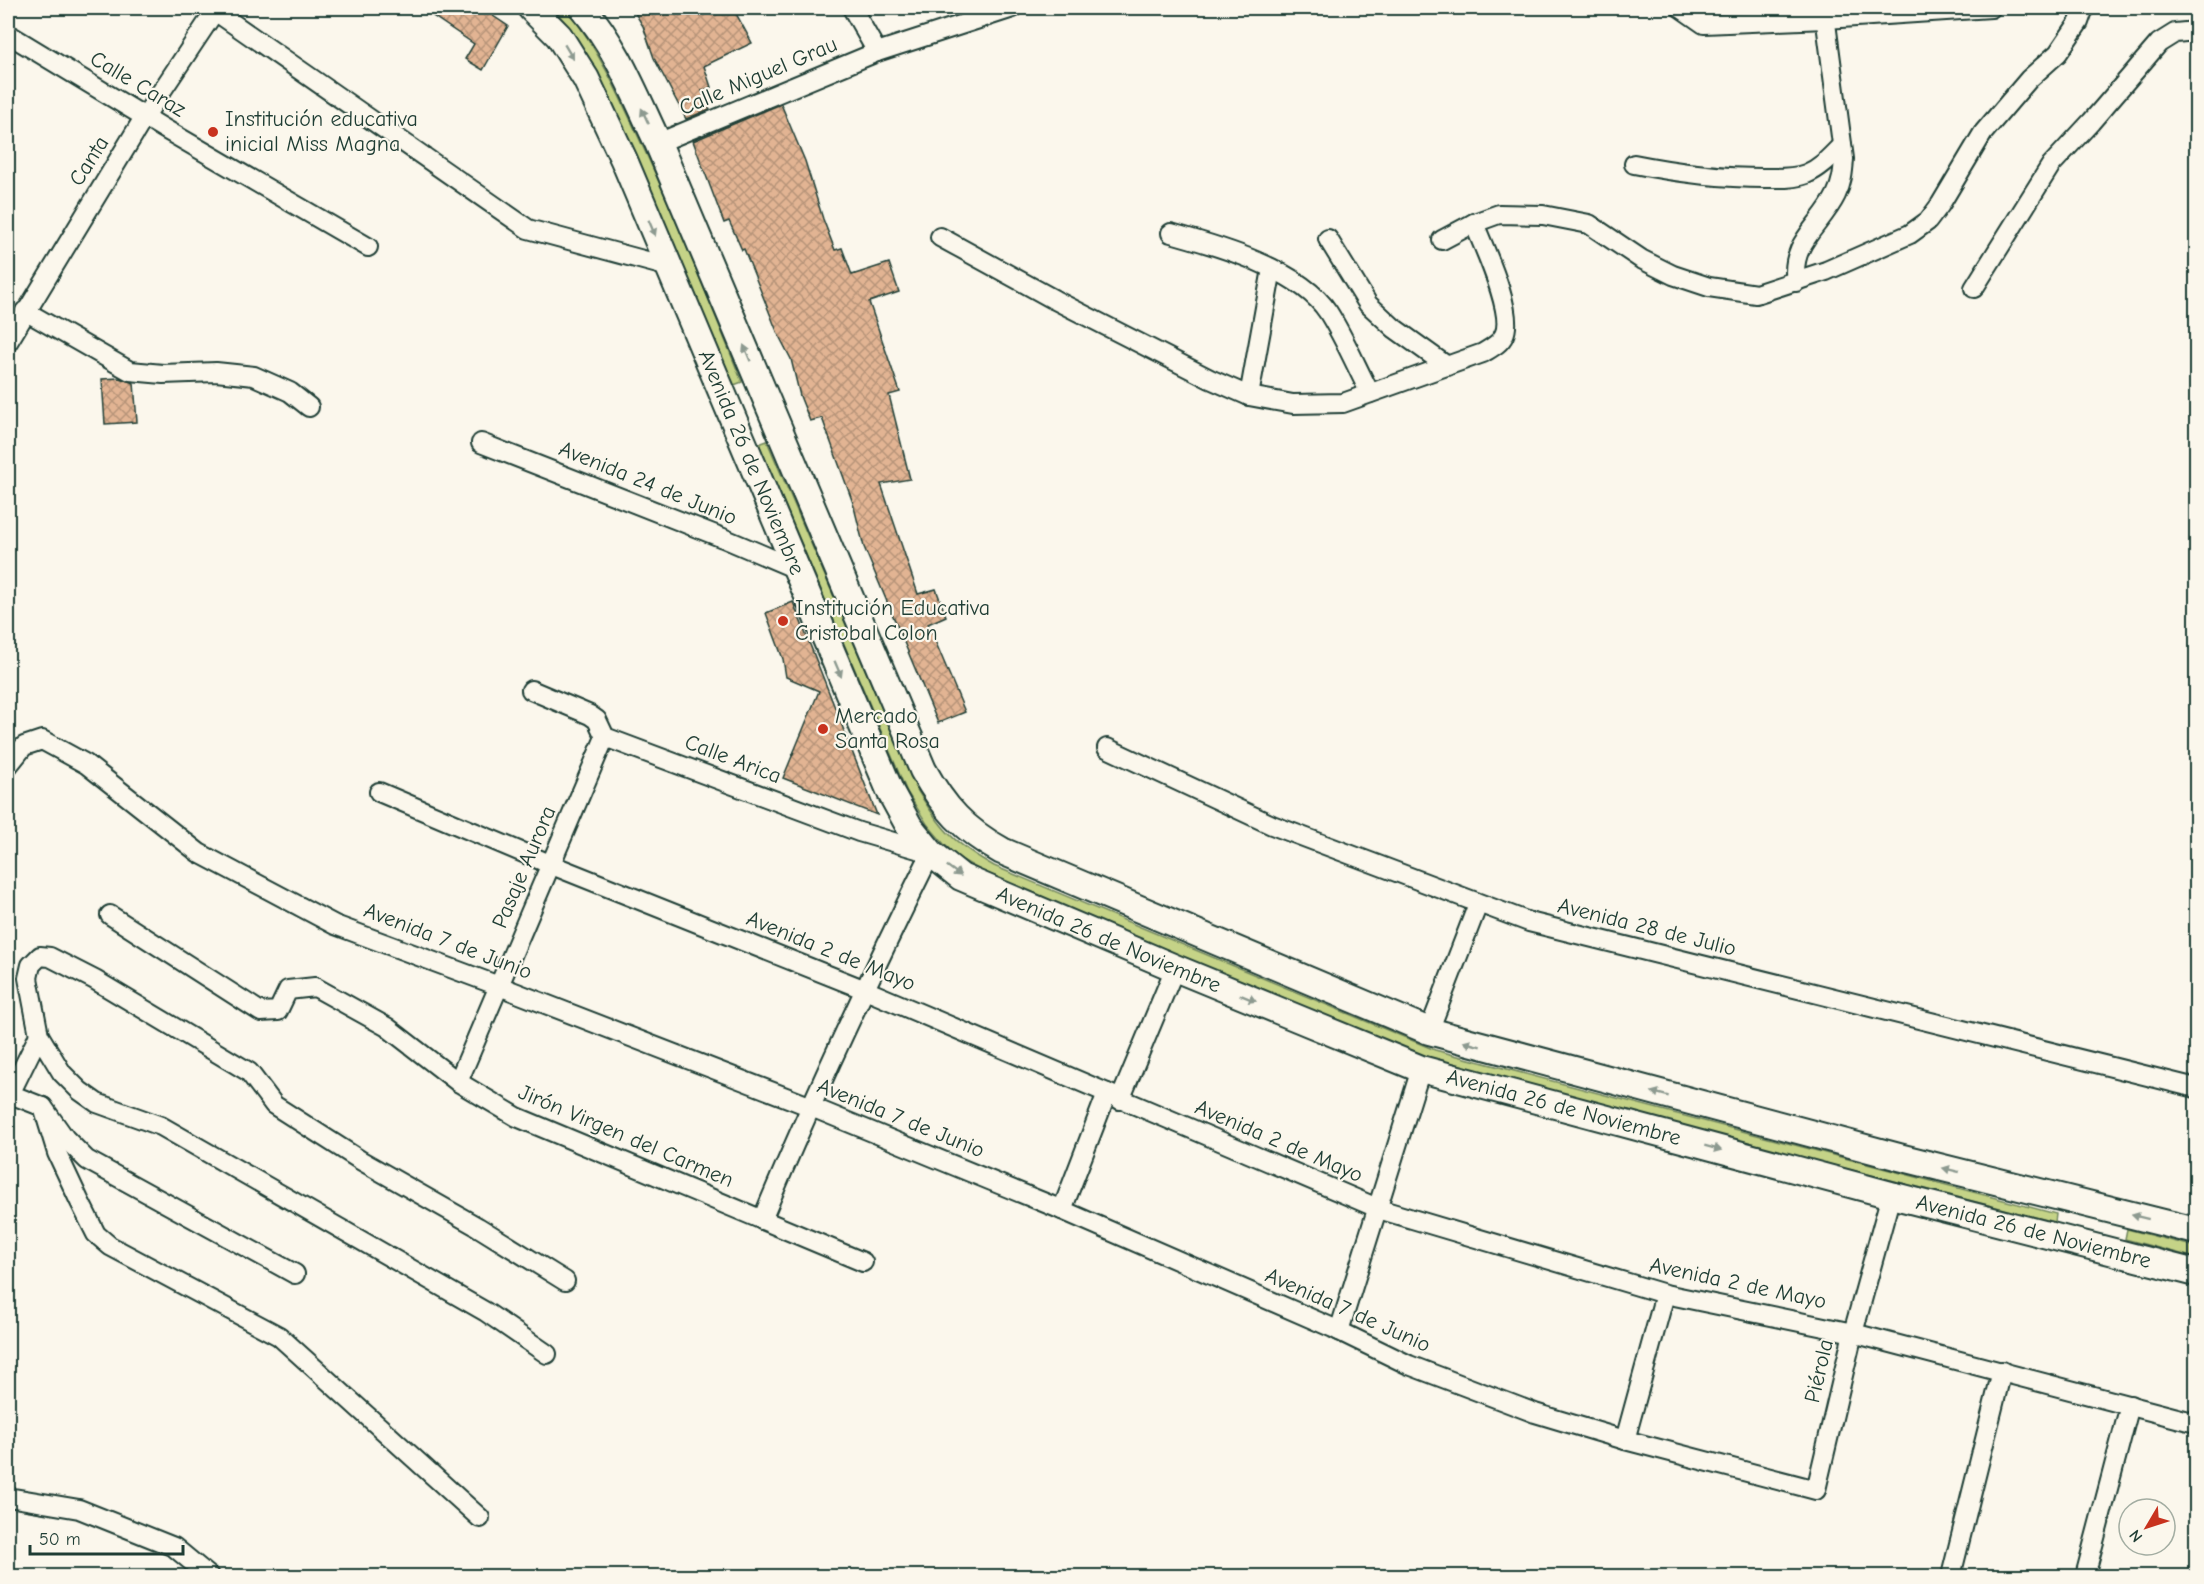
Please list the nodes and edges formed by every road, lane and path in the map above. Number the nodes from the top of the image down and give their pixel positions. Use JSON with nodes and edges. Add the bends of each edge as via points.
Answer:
{"nodes":[{"id":1,"x":531,"y":8,"type":"edge"},
{"id":2,"x":583,"y":8,"type":"edge"},
{"id":3,"x":852,"y":8,"type":"edge"},
{"id":4,"x":1013,"y":8,"type":"edge"},
{"id":5,"x":1681,"y":8,"type":"edge"},
{"id":6,"x":1991,"y":8,"type":"edge"},
{"id":7,"x":2084,"y":8,"type":"edge"},
{"id":8,"x":216,"y":9,"type":"edge"},
{"id":9,"x":1825,"y":13,"type":"edge"},
{"id":10,"x":2196,"y":31,"type":"edge"},
{"id":11,"x":8,"y":34,"type":"edge"},
{"id":12,"x":877,"y":52,"type":"junction"},
{"id":13,"x":145,"y":116,"type":"junction"},
{"id":14,"x":658,"y":144,"type":"junction"},
{"id":15,"x":1842,"y":144,"type":"junction"},
{"id":16,"x":1634,"y":164,"type":"dead end"},
{"id":17,"x":1474,"y":223,"type":"junction"},
{"id":18,"x":1171,"y":233,"type":"dead end"},
{"id":19,"x":940,"y":237,"type":"dead end"},
{"id":20,"x":1328,"y":239,"type":"dead end"},
{"id":21,"x":1442,"y":240,"type":"dead end"},
{"id":22,"x":368,"y":247,"type":"dead end"},
{"id":23,"x":669,"y":267,"type":"junction"},
{"id":24,"x":1272,"y":269,"type":"junction"},
{"id":25,"x":1796,"y":282,"type":"junction"},
{"id":26,"x":1974,"y":288,"type":"dead end"},
{"id":27,"x":25,"y":311,"type":"junction"},
{"id":28,"x":8,"y":342,"type":"edge"},
{"id":29,"x":1447,"y":366,"type":"junction"},
{"id":30,"x":1370,"y":393,"type":"junction"},
{"id":31,"x":1249,"y":396,"type":"junction"},
{"id":32,"x":309,"y":407,"type":"dead end"},
{"id":33,"x":770,"y":407,"type":"junction"},
{"id":34,"x":733,"y":422,"type":"junction"},
{"id":35,"x":481,"y":443,"type":"dead end"},
{"id":36,"x":796,"y":569,"type":"junction"},
{"id":37,"x":531,"y":690,"type":"dead end"},
{"id":38,"x":605,"y":737,"type":"junction"},
{"id":39,"x":1107,"y":748,"type":"dead end"},
{"id":40,"x":8,"y":766,"type":"edge"},
{"id":41,"x":379,"y":792,"type":"dead end"},
{"id":42,"x":931,"y":853,"type":"junction"},
{"id":43,"x":552,"y":865,"type":"junction"},
{"id":44,"x":1478,"y":904,"type":"junction"},
{"id":45,"x":110,"y":915,"type":"dead end"},
{"id":46,"x":1175,"y":968,"type":"junction"},
{"id":47,"x":499,"y":986,"type":"junction"},
{"id":48,"x":863,"y":989,"type":"junction"},
{"id":49,"x":1430,"y":1031,"type":"junction"},
{"id":50,"x":39,"y":1035,"type":"junction"},
{"id":51,"x":1421,"y":1069,"type":"junction"},
{"id":52,"x":458,"y":1082,"type":"junction"},
{"id":53,"x":2196,"y":1088,"type":"edge"},
{"id":54,"x":9,"y":1095,"type":"edge"},
{"id":55,"x":1114,"y":1096,"type":"junction"},
{"id":56,"x":809,"y":1106,"type":"junction"},
{"id":57,"x":43,"y":1107,"type":"junction"},
{"id":58,"x":1891,"y":1195,"type":"junction"},
{"id":59,"x":2088,"y":1204,"type":"junction"},
{"id":60,"x":1376,"y":1208,"type":"junction"},
{"id":61,"x":1062,"y":1210,"type":"junction"},
{"id":62,"x":762,"y":1220,"type":"junction"},
{"id":63,"x":2196,"y":1231,"type":"edge"},
{"id":64,"x":2080,"y":1244,"type":"junction"},
{"id":65,"x":863,"y":1262,"type":"dead end"},
{"id":66,"x":295,"y":1274,"type":"dead end"},
{"id":67,"x":2196,"y":1274,"type":"edge"},
{"id":68,"x":565,"y":1281,"type":"dead end"},
{"id":69,"x":1665,"y":1294,"type":"junction"},
{"id":70,"x":1339,"y":1331,"type":"junction"},
{"id":71,"x":1853,"y":1333,"type":"junction"},
{"id":72,"x":547,"y":1354,"type":"dead end"},
{"id":73,"x":2002,"y":1371,"type":"junction"},
{"id":74,"x":2130,"y":1405,"type":"junction"},
{"id":75,"x":2196,"y":1423,"type":"edge"},
{"id":76,"x":1625,"y":1440,"type":"junction"},
{"id":77,"x":1816,"y":1490,"type":"joint"},
{"id":78,"x":8,"y":1497,"type":"edge"},
{"id":79,"x":480,"y":1518,"type":"dead end"},
{"id":80,"x":209,"y":1576,"type":"edge"},
{"id":81,"x":1951,"y":1576,"type":"edge"},
{"id":82,"x":2085,"y":1576,"type":"edge"}],
"edges":[{"from":1,"to":23,"type":"main road","name":"Avenida 26 de Noviembre","one_way":true,"via":[[559,36],[585,79]]},
{"from":14,"to":2,"type":"main road","name":"Avenida 26 de Noviembre","one_way":true,"via":[[617,58]]},
{"from":3,"to":12,"type":"street"},
{"from":4,"to":12,"type":"street","name":"Calle Miguel Grau"},
{"from":5,"to":9,"type":"street","via":[[1704,24]]},
{"from":6,"to":9,"type":"street"},
{"from":7,"to":25,"type":"street","via":[[2058,53],[2029,79],[1983,133],[1928,221],[1910,234]]},
{"from":8,"to":13,"type":"street","name":"Canta"},
{"from":8,"to":23,"type":"street","via":[[528,229]]},
{"from":9,"to":15,"type":"street"},
{"from":10,"to":26,"type":"street","via":[[2175,33],[2159,43],[2061,152]]},
{"from":11,"to":13,"type":"street","name":"Calle Caraz"},
{"from":12,"to":14,"type":"street","name":"Calle Miguel Grau"},
{"from":13,"to":22,"type":"street","name":"Calle Caraz"},
{"from":13,"to":27,"type":"street","name":"Canta"},
{"from":33,"to":14,"type":"main road","name":"Avenida 26 de Noviembre","one_way":true},
{"from":15,"to":16,"type":"street","via":[[1824,163],[1805,174],[1786,178],[1685,174]]},
{"from":15,"to":25,"type":"street","via":[[1842,179],[1835,197],[1796,256]]},
{"from":17,"to":21,"type":"street"},
{"from":17,"to":25,"type":"street","via":[[1499,214],[1543,215],[1588,224],[1641,259],[1709,287],[1756,294]]},
{"from":17,"to":29,"type":"street","via":[[1501,294],[1507,322],[1505,334],[1483,353]]},
{"from":18,"to":24,"type":"street","via":[[1223,247]]},
{"from":19,"to":31,"type":"street","via":[[1189,369]]},
{"from":20,"to":29,"type":"street","via":[[1368,304]]},
{"from":23,"to":34,"type":"main road","name":"Avenida 26 de Noviembre"},
{"from":24,"to":30,"type":"street","via":[[1309,292],[1327,311]]},
{"from":24,"to":31,"type":"street"},
{"from":27,"to":28,"type":"street","name":"Canta"},
{"from":27,"to":32,"type":"street","via":[[130,371],[254,376],[290,392]]},
{"from":29,"to":30,"type":"street"},
{"from":30,"to":31,"type":"street","via":[[1343,403],[1293,404]]},
{"from":33,"to":34,"type":"main road"},
{"from":33,"to":49,"type":"main road","name":"Avenida 26 de Noviembre","via":[[923,770],[958,820],[1002,851]]},
{"from":34,"to":36,"type":"main road","name":"Avenida 26 de Noviembre"},
{"from":35,"to":36,"type":"street","name":"Avenida 24 de Junio"},
{"from":36,"to":42,"type":"main road","name":"Avenida 26 de Noviembre","one_way":true,"via":[[891,793],[909,826]]},
{"from":37,"to":38,"type":"street","via":[[590,715]]},
{"from":38,"to":42,"type":"street","name":"Calle Arica","via":[[859,832]]},
{"from":38,"to":43,"type":"street","name":"Pasaje Aurora"},
{"from":39,"to":44,"type":"street","name":"Avenida 28 de Julio","via":[[1272,825]]},
{"from":40,"to":47,"type":"street","name":"Avenida 7 de Junio","via":[[24,746],[42,740],[86,764],[199,853],[334,924]]},
{"from":41,"to":43,"type":"street","name":"Avenida 2 de Mayo"},
{"from":42,"to":46,"type":"main road","name":"Avenida 26 de Noviembre","one_way":true,"via":[[961,877]]},
{"from":42,"to":48,"type":"street"},
{"from":43,"to":47,"type":"street","name":"Pasaje Aurora"},
{"from":43,"to":48,"type":"street","name":"Avenida 2 de Mayo"},
{"from":44,"to":49,"type":"street"},
{"from":44,"to":53,"type":"street","name":"Avenida 28 de Julio","via":[[1529,922]]},
{"from":45,"to":52,"type":"street","name":"Jirón Virgen del Carmen","via":[[261,1012],[278,1011],[288,990],[315,987],[387,1026]]},
{"from":46,"to":51,"type":"main road","name":"Avenida 26 de Noviembre","one_way":true},
{"from":46,"to":55,"type":"street"},
{"from":47,"to":52,"type":"street","name":"Pasaje Aurora"},
{"from":47,"to":56,"type":"street","name":"Avenida 7 de Junio"},
{"from":48,"to":55,"type":"street","name":"Avenida 2 de Mayo"},
{"from":48,"to":56,"type":"street"},
{"from":59,"to":49,"type":"main road","name":"Avenida 26 de Noviembre","one_way":true},
{"from":50,"to":54,"type":"street"},
{"from":50,"to":68,"type":"street","via":[[28,978],[31,965],[40,956],[50,957],[95,980],[249,1072],[274,1105]]},
{"from":50,"to":72,"type":"street","via":[[62,1073],[97,1103],[161,1126],[486,1312]]},
{"from":51,"to":58,"type":"main road","name":"Avenida 26 de Noviembre","one_way":true},
{"from":51,"to":60,"type":"street"},
{"from":52,"to":62,"type":"street","name":"Jirón Virgen del Carmen","via":[[517,1117]]},
{"from":54,"to":57,"type":"street"},
{"from":55,"to":60,"type":"street","name":"Avenida 2 de Mayo"},
{"from":55,"to":61,"type":"street"},
{"from":56,"to":61,"type":"street","name":"Avenida 7 de Junio"},
{"from":56,"to":62,"type":"street"},
{"from":57,"to":66,"type":"street","via":[[87,1160]]},
{"from":57,"to":79,"type":"street","via":[[57,1153],[96,1234],[110,1246],[279,1336]]},
{"from":58,"to":64,"type":"main road","name":"Avenida 26 de Noviembre"},
{"from":58,"to":71,"type":"street","name":"Piérola"},
{"from":63,"to":59,"type":"main road","name":"Avenida 26 de Noviembre","one_way":true},
{"from":59,"to":64,"type":"main road"},
{"from":60,"to":69,"type":"street","name":"Avenida 2 de Mayo"},
{"from":60,"to":70,"type":"street"},
{"from":61,"to":70,"type":"street","name":"Avenida 7 de Junio"},
{"from":62,"to":65,"type":"street","name":"Jirón Virgen del Carmen"},
{"from":64,"to":67,"type":"main road","name":"Avenida 26 de Noviembre"},
{"from":69,"to":71,"type":"street","name":"Avenida 2 de Mayo"},
{"from":69,"to":76,"type":"street"},
{"from":70,"to":76,"type":"street","name":"Avenida 7 de Junio","via":[[1409,1365],[1535,1413]]},
{"from":71,"to":73,"type":"street","name":"Avenida 2 de Mayo"},
{"from":71,"to":77,"type":"street","name":"Piérola"},
{"from":73,"to":74,"type":"street","name":"Avenida 2 de Mayo"},
{"from":73,"to":81,"type":"street"},
{"from":74,"to":75,"type":"street","name":"Avenida 2 de Mayo"},
{"from":74,"to":82,"type":"street"},
{"from":76,"to":77,"type":"street","name":"Avenida 7 de Junio"},
{"from":78,"to":80,"type":"street","via":[[79,1509],[174,1547]]}]}
